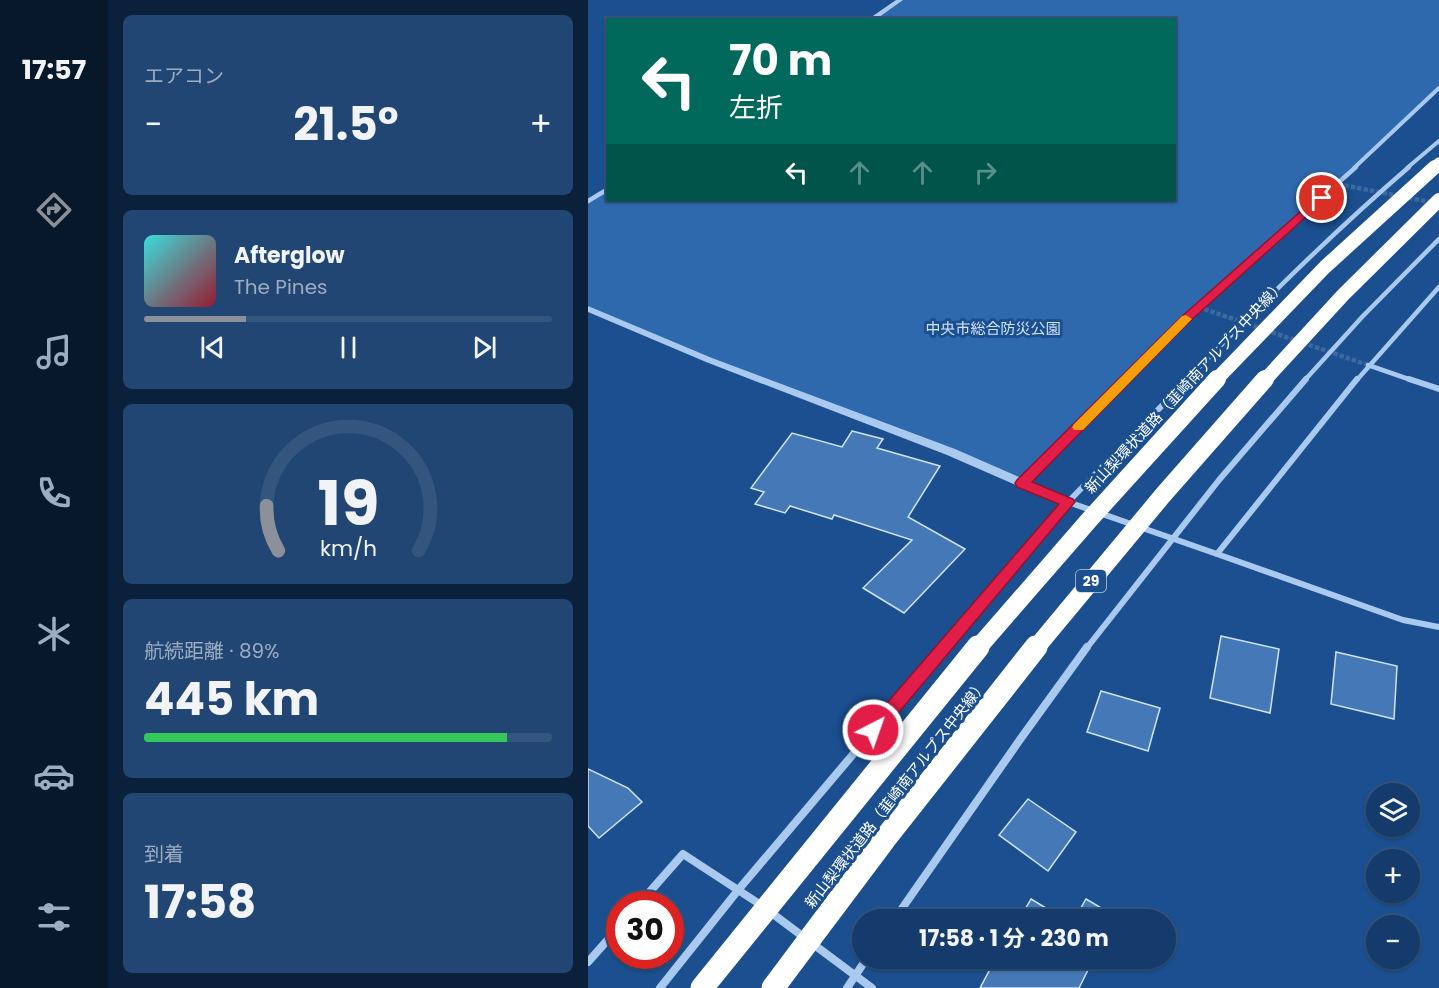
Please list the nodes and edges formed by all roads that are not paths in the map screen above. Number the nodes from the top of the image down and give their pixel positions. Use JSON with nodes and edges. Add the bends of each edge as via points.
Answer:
{"nodes":[{"id":1,"x":900,"y":0,"type":"edge"},
{"id":2,"x":873,"y":18,"type":"edge"},
{"id":3,"x":1439,"y":88,"type":"edge"},
{"id":4,"x":1439,"y":141,"type":"edge"},
{"id":5,"x":1439,"y":163,"type":"edge"},
{"id":6,"x":606,"y":190,"type":"edge"},
{"id":7,"x":1439,"y":200,"type":"edge"},
{"id":8,"x":588,"y":201,"type":"edge"},
{"id":9,"x":1439,"y":239,"type":"edge"},
{"id":10,"x":1439,"y":286,"type":"edge"},
{"id":11,"x":588,"y":309,"type":"edge"},
{"id":12,"x":1368,"y":365,"type":"junction"},
{"id":13,"x":1439,"y":389,"type":"edge"},
{"id":14,"x":1022,"y":483,"type":"junction"},
{"id":15,"x":1068,"y":502,"type":"junction"},
{"id":16,"x":1172,"y":539,"type":"junction"},
{"id":17,"x":1217,"y":554,"type":"junction"},
{"id":18,"x":1439,"y":627,"type":"edge"},
{"id":19,"x":739,"y":889,"type":"junction"},
{"id":20,"x":650,"y":891,"type":"edge"},
{"id":21,"x":901,"y":909,"type":"edge"},
{"id":22,"x":606,"y":942,"type":"edge"},
{"id":23,"x":588,"y":962,"type":"edge"},
{"id":24,"x":859,"y":969,"type":"edge"},
{"id":25,"x":855,"y":975,"type":"junction"},
{"id":26,"x":660,"y":988,"type":"edge"},
{"id":27,"x":702,"y":988,"type":"edge"},
{"id":28,"x":773,"y":988,"type":"edge"},
{"id":29,"x":847,"y":988,"type":"edge"},
{"id":30,"x":872,"y":988,"type":"edge"}],
"edges":[{"from":1,"to":2,"type":"street"},
{"from":3,"to":14,"type":"street","via":[[1184,321]]},
{"from":4,"to":15,"type":"street","via":[[1262,303]]},
{"from":5,"to":27,"type":"highway","name":"新山梨環状道路（韮崎南アルプス中央線）","bridge":true,"via":[[1279,314],[1081,527],[952,677]]},
{"from":6,"to":8,"type":"street"},
{"from":7,"to":28,"type":"highway","name":"新山梨環状道路（韮崎南アルプス中央線）","number":"29","bridge":true,"via":[[1313,324],[1124,541],[986,708]]},
{"from":9,"to":16,"type":"street","via":[[1273,416]]},
{"from":10,"to":12,"type":"street"},
{"from":11,"to":14,"type":"street"},
{"from":12,"to":13,"type":"street"},
{"from":12,"to":17,"type":"street"},
{"from":14,"to":15,"type":"street"},
{"from":15,"to":16,"type":"street"},
{"from":15,"to":19,"type":"street"},
{"from":16,"to":17,"type":"street"},
{"from":16,"to":21,"type":"street","via":[[997,768]]},
{"from":17,"to":18,"type":"street","via":[[1403,620]]},
{"from":19,"to":20,"type":"street","via":[[683,854]]},
{"from":19,"to":25,"type":"street"},
{"from":19,"to":26,"type":"street"},
{"from":22,"to":23,"type":"street"},
{"from":24,"to":25,"type":"street"},
{"from":25,"to":29,"type":"street"},
{"from":25,"to":30,"type":"street"}]}
